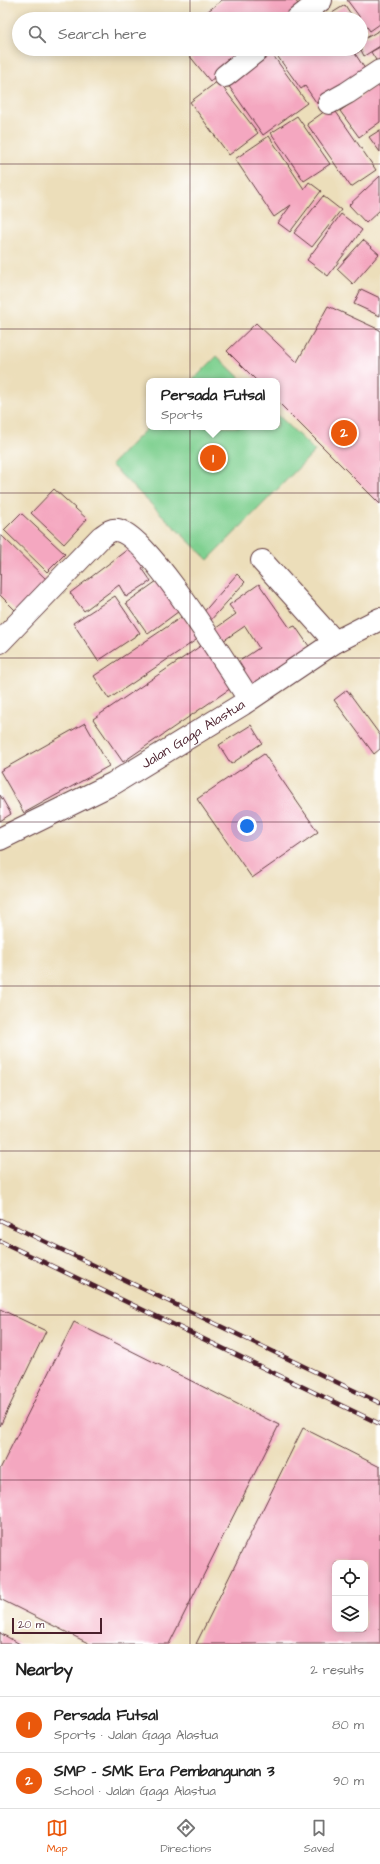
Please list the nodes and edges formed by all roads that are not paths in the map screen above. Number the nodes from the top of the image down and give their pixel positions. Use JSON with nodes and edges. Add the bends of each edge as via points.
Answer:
{"nodes":[{"id":1,"x":321,"y":0,"type":"edge"},
{"id":2,"x":306,"y":12,"type":"edge"},
{"id":3,"x":250,"y":56,"type":"edge"},
{"id":4,"x":380,"y":71,"type":"edge"},
{"id":5,"x":225,"y":76,"type":"dead end"},
{"id":6,"x":329,"y":103,"type":"dead end"},
{"id":7,"x":262,"y":560,"type":"dead end"},
{"id":8,"x":380,"y":619,"type":"edge"},
{"id":9,"x":0,"y":642,"type":"edge"},
{"id":10,"x":336,"y":642,"type":"junction"},
{"id":11,"x":249,"y":699,"type":"junction"},
{"id":12,"x":0,"y":839,"type":"edge"}],
"edges":[{"from":1,"to":2,"type":"street"},
{"from":3,"to":5,"type":"street"},
{"from":4,"to":6,"type":"street"},
{"from":7,"to":10,"type":"street"},
{"from":8,"to":10,"type":"street","name":"Jalan Gaga Alastua"},
{"from":9,"to":11,"type":"street","via":[[101,537],[110,530],[118,530],[130,536],[146,551],[198,621]]},
{"from":10,"to":11,"type":"street","name":"Jalan Gaga Alastua"},
{"from":11,"to":12,"type":"street","name":"Jalan Gaga Alastua","via":[[114,784]]}]}
